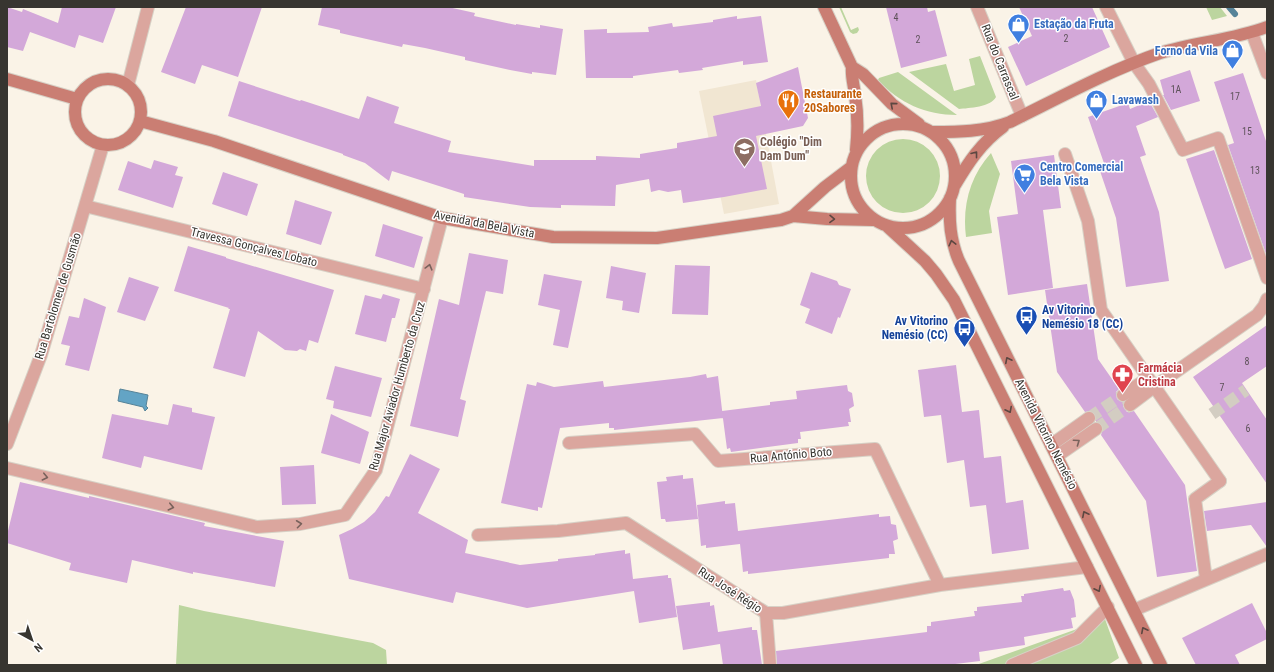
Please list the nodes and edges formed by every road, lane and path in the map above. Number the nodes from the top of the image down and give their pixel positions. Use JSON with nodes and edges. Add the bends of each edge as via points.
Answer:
{"nodes":[{"id":1,"x":148,"y":7,"type":"edge"},
{"id":2,"x":824,"y":7,"type":"edge"},
{"id":3,"x":977,"y":7,"type":"edge"},
{"id":4,"x":1106,"y":7,"type":"edge"},
{"id":5,"x":1267,"y":27,"type":"edge"},
{"id":6,"x":1252,"y":32,"type":"junction"},
{"id":7,"x":1267,"y":35,"type":"edge"},
{"id":8,"x":1134,"y":63,"type":"junction"},
{"id":9,"x":852,"y":67,"type":"junction"},
{"id":10,"x":1267,"y":73,"type":"edge"},
{"id":11,"x":7,"y":79,"type":"edge"},
{"id":12,"x":128,"y":85,"type":"junction"},
{"id":13,"x":77,"y":99,"type":"junction"},
{"id":14,"x":1022,"y":116,"type":"junction"},
{"id":15,"x":140,"y":121,"type":"junction"},
{"id":16,"x":1010,"y":122,"type":"junction"},
{"id":17,"x":928,"y":130,"type":"junction"},
{"id":18,"x":103,"y":145,"type":"junction"},
{"id":19,"x":855,"y":153,"type":"junction"},
{"id":20,"x":1066,"y":154,"type":"dead end"},
{"id":21,"x":850,"y":168,"type":"junction"},
{"id":22,"x":952,"y":193,"type":"junction"},
{"id":23,"x":85,"y":206,"type":"junction"},
{"id":24,"x":793,"y":216,"type":"junction"},
{"id":25,"x":442,"y":218,"type":"junction"},
{"id":26,"x":873,"y":220,"type":"junction"},
{"id":27,"x":888,"y":227,"type":"junction"},
{"id":28,"x":1267,"y":278,"type":"edge"},
{"id":29,"x":424,"y":289,"type":"junction"},
{"id":30,"x":1267,"y":299,"type":"edge"},
{"id":31,"x":1151,"y":382,"type":"junction"},
{"id":32,"x":1123,"y":395,"type":"tunnel mouth"},
{"id":33,"x":1130,"y":405,"type":"tunnel mouth"},
{"id":34,"x":1089,"y":418,"type":"tunnel mouth"},
{"id":35,"x":1096,"y":429,"type":"tunnel mouth"},
{"id":36,"x":569,"y":443,"type":"dead end"},
{"id":37,"x":7,"y":444,"type":"edge"},
{"id":38,"x":1051,"y":445,"type":"junction"},
{"id":39,"x":1057,"y":456,"type":"junction"},
{"id":40,"x":7,"y":468,"type":"edge"},
{"id":41,"x":478,"y":535,"type":"dead end"},
{"id":42,"x":1267,"y":554,"type":"edge"},
{"id":43,"x":1087,"y":567,"type":"junction"},
{"id":44,"x":1206,"y":579,"type":"junction"},
{"id":45,"x":940,"y":586,"type":"junction"},
{"id":46,"x":1108,"y":607,"type":"junction"},
{"id":47,"x":1134,"y":610,"type":"junction"},
{"id":48,"x":766,"y":613,"type":"junction"},
{"id":49,"x":770,"y":665,"type":"edge"},
{"id":50,"x":1012,"y":665,"type":"edge"},
{"id":51,"x":1136,"y":665,"type":"edge"},
{"id":52,"x":1161,"y":665,"type":"edge"}],
"edges":[{"from":1,"to":12,"type":"street"},
{"from":2,"to":9,"type":"street"},
{"from":3,"to":14,"type":"street","name":"Rua do Carrascal"},
{"from":4,"to":8,"type":"street"},
{"from":5,"to":6,"type":"street"},
{"from":6,"to":7,"type":"street"},
{"from":6,"to":8,"type":"street","via":[[1194,44]]},
{"from":6,"to":10,"type":"street"},
{"from":8,"to":14,"type":"street"},
{"from":8,"to":28,"type":"street","via":[[1149,84],[1183,150],[1218,138]]},
{"from":17,"to":9,"type":"street","one_way":true,"via":[[892,104],[863,74]]},
{"from":9,"to":19,"type":"street","via":[[857,125]]},
{"from":11,"to":13,"type":"street"},
{"from":12,"to":13,"type":"street","via":[[109,79],[99,80],[90,84]]},
{"from":12,"to":15,"type":"street","via":[[139,101]]},
{"from":13,"to":18,"type":"street","via":[[75,109],[79,129],[85,136]]},
{"from":14,"to":16,"type":"street"},
{"from":15,"to":18,"type":"street","via":[[130,137],[117,144]]},
{"from":15,"to":25,"type":"street","name":"Avenida da Bela Vista","via":[[214,141]]},
{"from":16,"to":17,"type":"street","via":[[974,131]]},
{"from":22,"to":16,"type":"street","one_way":true,"via":[[977,151]]},
{"from":17,"to":19,"type":"street","via":[[909,124],[892,124],[877,130],[864,140]]},
{"from":17,"to":22,"type":"street","via":[[941,140],[953,162]]},
{"from":18,"to":23,"type":"street","name":"Rua Bartolomeu de Gusmão"},
{"from":19,"to":21,"type":"street"},
{"from":20,"to":31,"type":"street","via":[[1088,221],[1101,310]]},
{"from":21,"to":24,"type":"street","name":"Avenida da Bela Vista"},
{"from":21,"to":26,"type":"street","via":[[854,198]]},
{"from":22,"to":27,"type":"street","via":[[942,211],[931,221],[903,229]]},
{"from":38,"to":22,"type":"street","name":"Avenida Vitorino Nemésio","one_way":true,"via":[[954,250],[949,223]]},
{"from":23,"to":29,"type":"street","name":"Travessa Gonçalves Lobato"},
{"from":23,"to":37,"type":"street","name":"Rua Bartolomeu de Gusmão","via":[[41,355]]},
{"from":24,"to":25,"type":"street","name":"Avenida da Bela Vista","via":[[781,220],[657,238],[554,237]]},
{"from":24,"to":26,"type":"street","name":"Avenida da Bela Vista","one_way":true},
{"from":29,"to":25,"type":"street","name":"Rua Major Aviador Humberto da Cruz","one_way":true},
{"from":26,"to":27,"type":"street"},
{"from":27,"to":43,"type":"street","name":"Avenida Vitorino Nemésio","one_way":true,"via":[[925,260],[954,300]]},
{"from":40,"to":29,"type":"street","name":"Rua Major Aviador Humberto da Cruz","one_way":true,"via":[[257,527],[300,524],[345,515],[376,470]]},
{"from":30,"to":31,"type":"street","via":[[1257,315]]},
{"from":31,"to":32,"type":"street"},
{"from":31,"to":33,"type":"street"},
{"from":31,"to":44,"type":"street","via":[[1220,481],[1195,499]]},
{"from":34,"to":38,"type":"street"},
{"from":39,"to":35,"type":"street","one_way":true},
{"from":36,"to":45,"type":"street","name":"Rua António Boto","via":[[695,434],[718,461],[875,449]]},
{"from":38,"to":39,"type":"street","name":"Avenida Vitorino Nemésio"},
{"from":47,"to":39,"type":"street","name":"Avenida Vitorino Nemésio","one_way":true},
{"from":41,"to":48,"type":"street","name":"Rua José Régio","via":[[558,531],[626,523]]},
{"from":42,"to":44,"type":"street"},
{"from":43,"to":45,"type":"street","name":"Rua José Régio"},
{"from":43,"to":46,"type":"street","name":"Avenida Vitorino Nemésio","one_way":true},
{"from":44,"to":47,"type":"street"},
{"from":45,"to":48,"type":"street","name":"Rua José Régio","via":[[782,613]]},
{"from":46,"to":50,"type":"street","via":[[1078,638]]},
{"from":46,"to":51,"type":"street","name":"Avenida Vitorino Nemésio"},
{"from":52,"to":47,"type":"street","name":"Avenida Vitorino Nemésio","one_way":true},
{"from":48,"to":49,"type":"street"}]}
